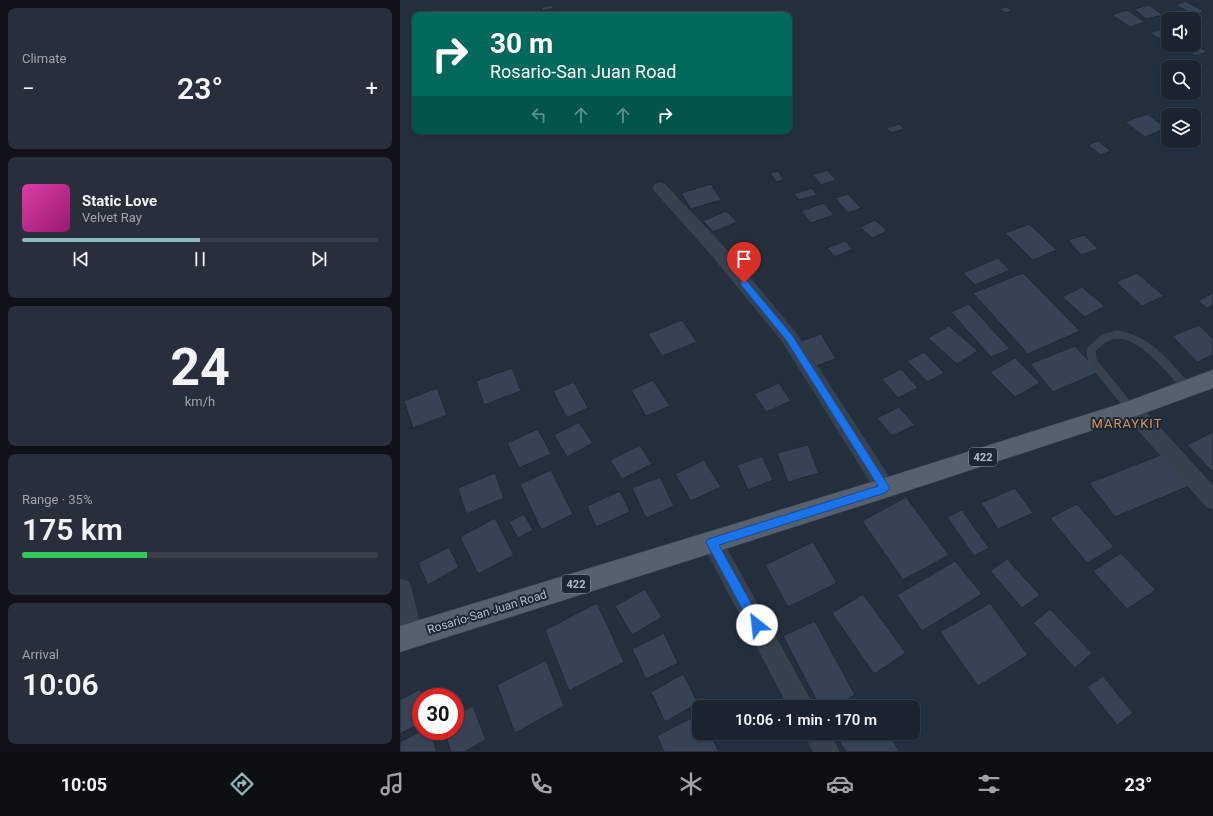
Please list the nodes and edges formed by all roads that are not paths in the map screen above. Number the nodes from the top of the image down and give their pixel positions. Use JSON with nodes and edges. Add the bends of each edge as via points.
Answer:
{"nodes":[{"id":1,"x":660,"y":188,"type":"dead end"},
{"id":2,"x":1213,"y":379,"type":"edge"},
{"id":3,"x":1186,"y":388,"type":"junction"},
{"id":4,"x":1131,"y":409,"type":"junction"},
{"id":5,"x":885,"y":488,"type":"junction"},
{"id":6,"x":1213,"y":500,"type":"edge"},
{"id":7,"x":712,"y":542,"type":"junction"},
{"id":8,"x":400,"y":589,"type":"edge"},
{"id":9,"x":405,"y":637,"type":"edge"},
{"id":10,"x":798,"y":700,"type":"edge"},
{"id":11,"x":821,"y":740,"type":"edge"},
{"id":12,"x":827,"y":752,"type":"edge"}],
"edges":[{"from":1,"to":5,"type":"street","via":[[717,250],[789,337]]},
{"from":2,"to":3,"type":"main road","name":"Rosario-San Juan Road","number":"422"},
{"from":3,"to":4,"type":"main road","name":"Rosario-San Juan Road","number":"422"},
{"from":3,"to":4,"type":"lane","via":[[1159,358],[1133,336],[1108,336],[1095,344],[1091,350],[1092,361]]},
{"from":4,"to":5,"type":"main road","name":"Rosario-San Juan Road","number":"422"},
{"from":4,"to":6,"type":"street"},
{"from":5,"to":7,"type":"main road","name":"Rosario-San Juan Road","number":"422"},
{"from":7,"to":9,"type":"main road","name":"Rosario-San Juan Road","number":"422"},
{"from":7,"to":10,"type":"street"},
{"from":8,"to":9,"type":"street"},
{"from":11,"to":12,"type":"street"}]}
